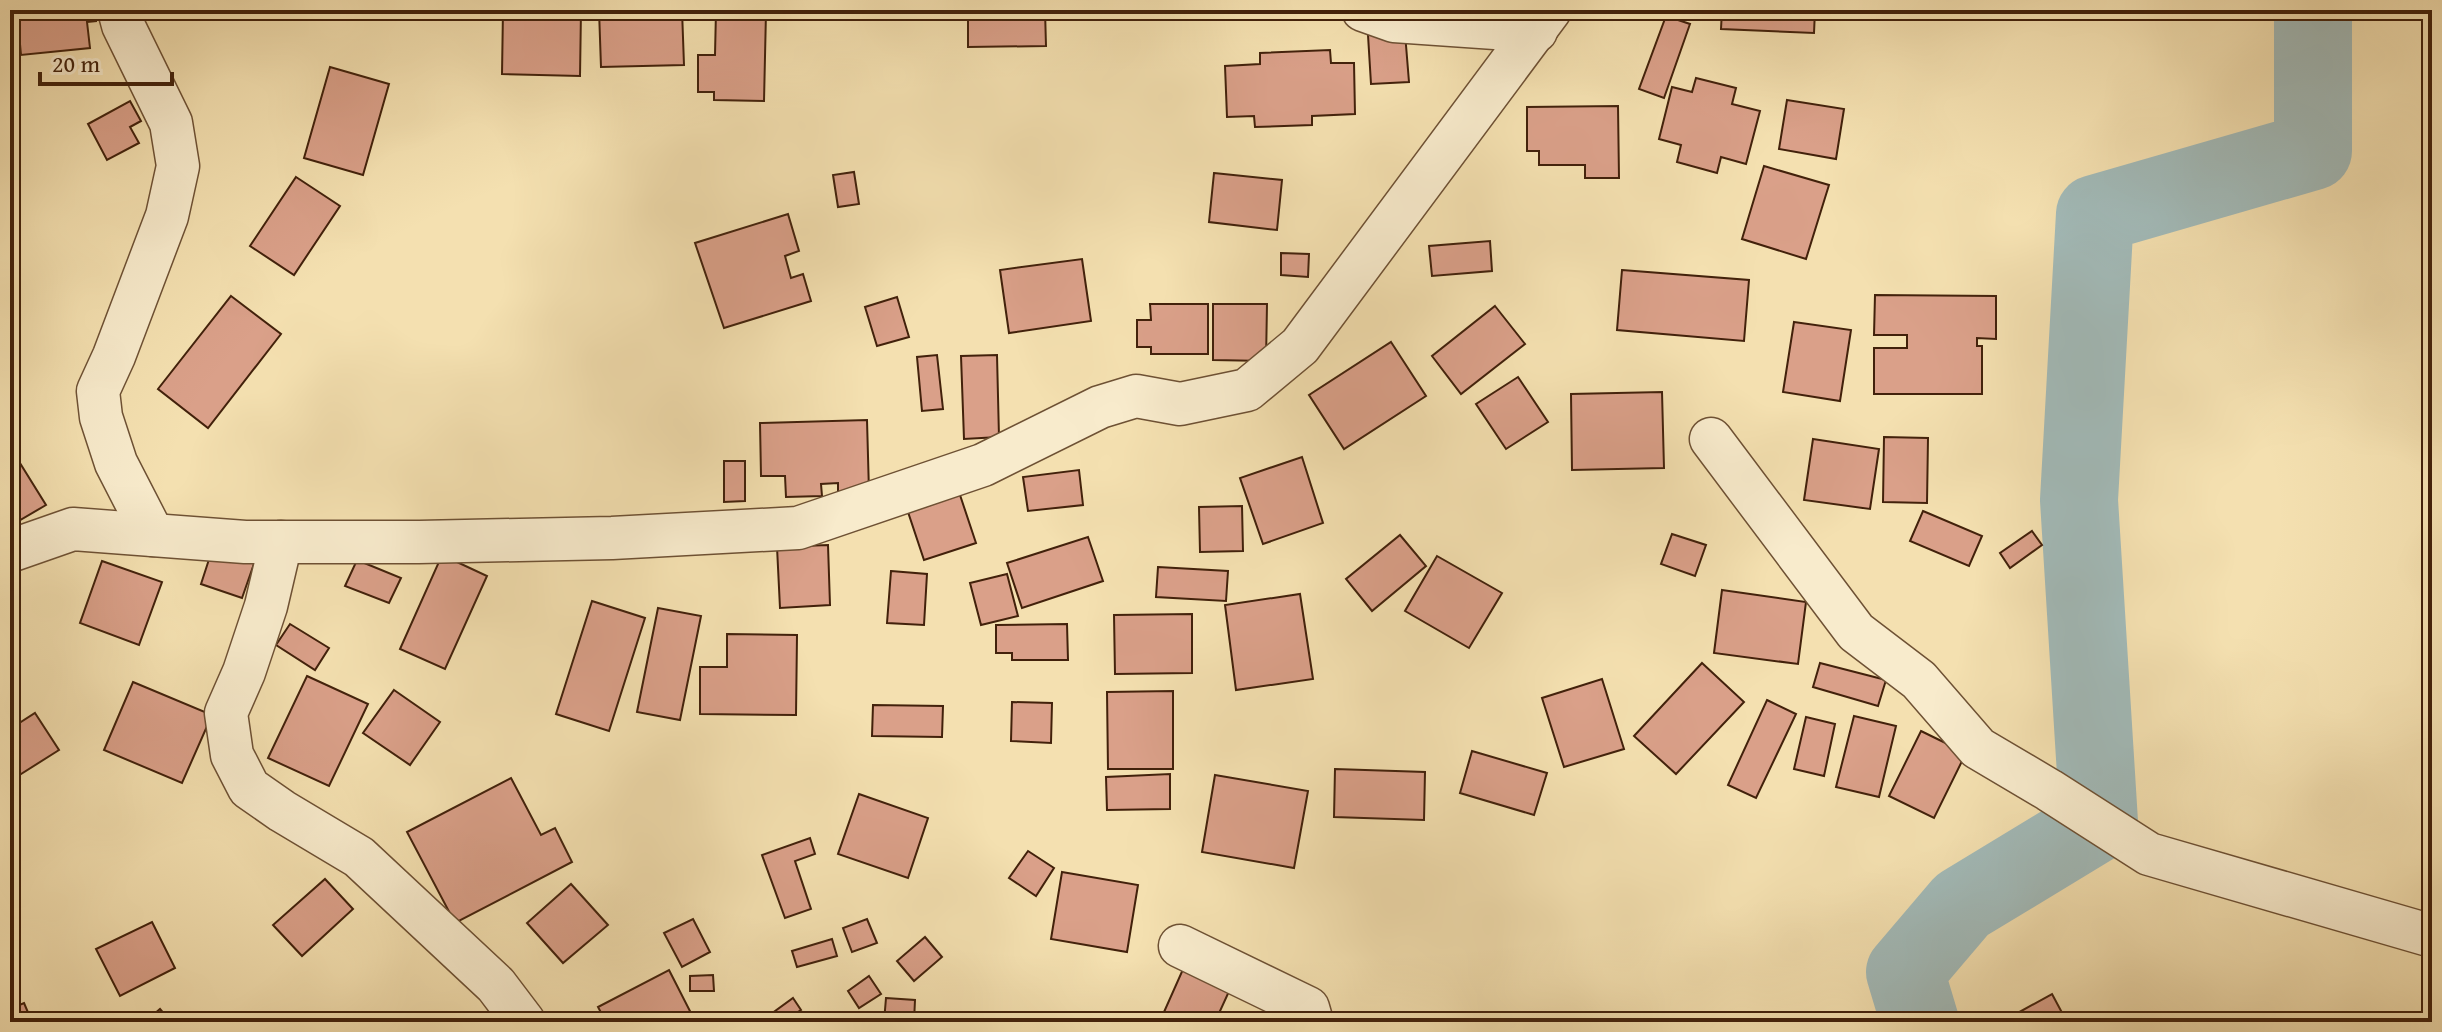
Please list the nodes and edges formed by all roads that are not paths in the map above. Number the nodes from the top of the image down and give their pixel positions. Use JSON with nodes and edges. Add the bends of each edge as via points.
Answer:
{"nodes":[{"id":1,"x":119,"y":10,"type":"edge"},
{"id":2,"x":1363,"y":10,"type":"edge"},
{"id":3,"x":1543,"y":20,"type":"edge"},
{"id":4,"x":1711,"y":439,"type":"dead end"},
{"id":5,"x":153,"y":535,"type":"junction"},
{"id":6,"x":281,"y":542,"type":"junction"},
{"id":7,"x":10,"y":551,"type":"edge"},
{"id":8,"x":2432,"y":936,"type":"edge"},
{"id":9,"x":1180,"y":946,"type":"dead end"},
{"id":10,"x":524,"y":1022,"type":"edge"},
{"id":11,"x":1312,"y":1022,"type":"edge"}],
"edges":[{"from":1,"to":5,"type":"street","via":[[171,123],[178,166],[167,216],[98,391],[116,463]]},
{"from":2,"to":3,"type":"street","via":[[1394,21]]},
{"from":3,"to":6,"type":"street","via":[[1300,346],[1247,390],[1180,404],[1136,396],[1100,407],[983,465],[798,528],[612,538]]},
{"from":4,"to":8,"type":"street","via":[[1856,632],[1919,680],[1978,748],[2149,854]]},
{"from":5,"to":6,"type":"street"},
{"from":5,"to":7,"type":"street","via":[[73,529]]},
{"from":6,"to":10,"type":"street","via":[[266,606],[226,713],[232,755],[249,788],[359,857],[496,985]]},
{"from":9,"to":11,"type":"street","via":[[1308,1008]]}]}
